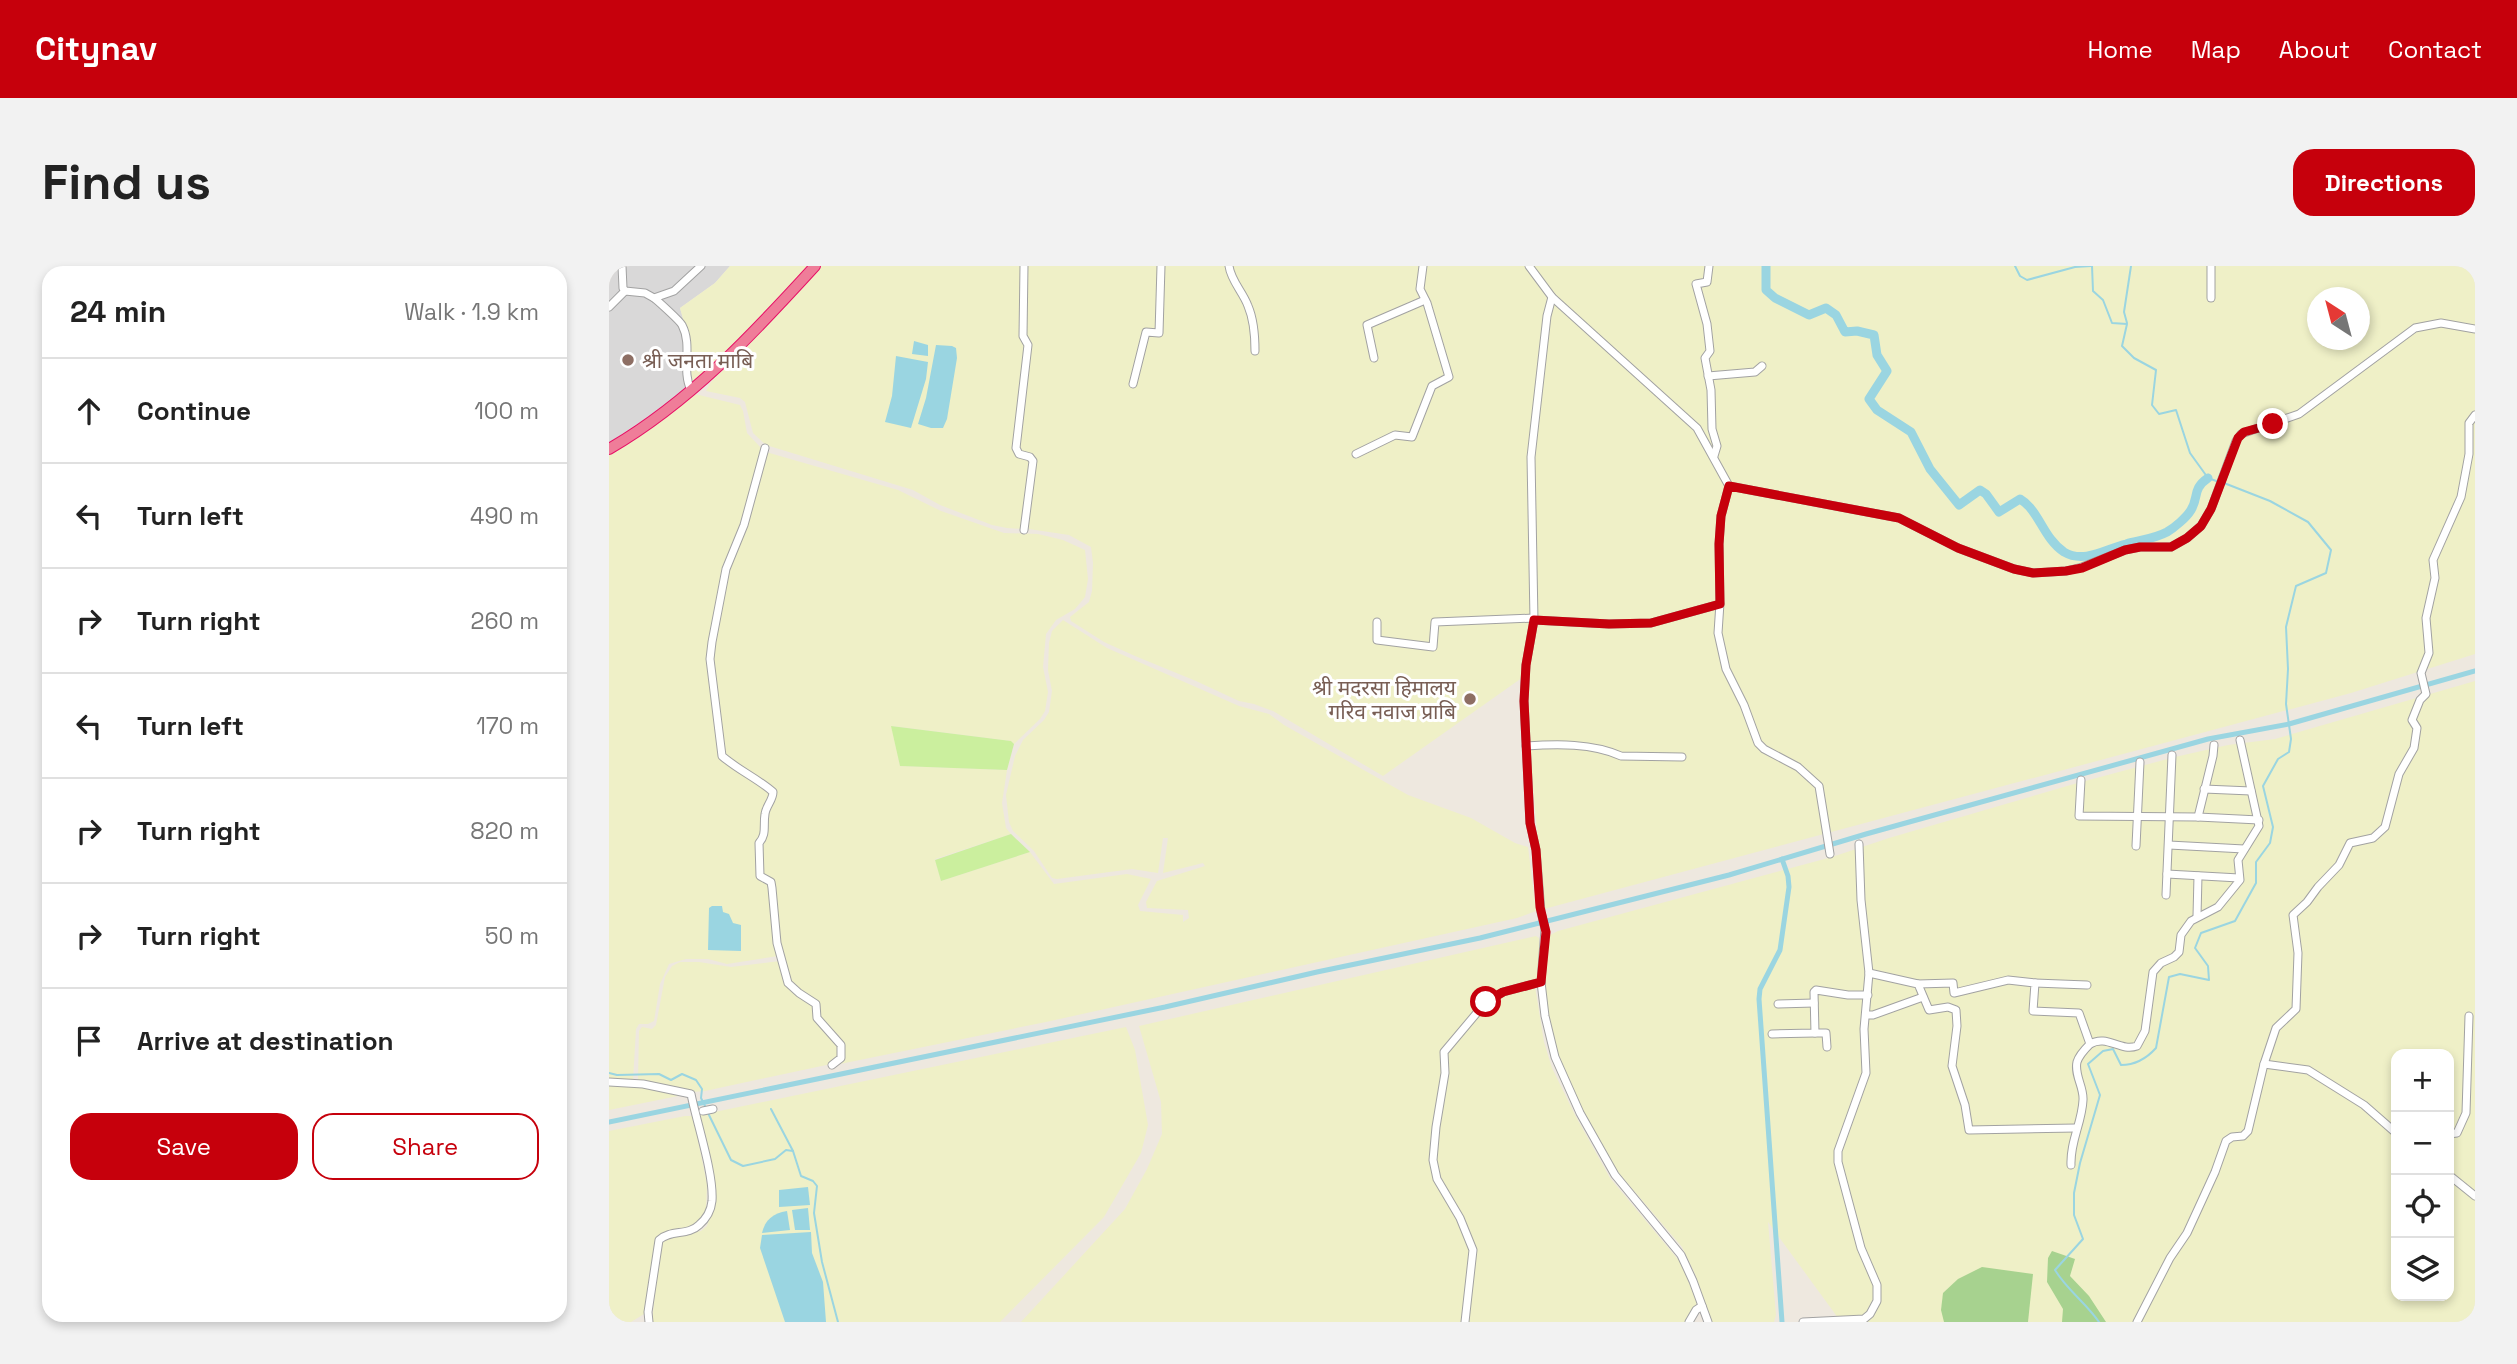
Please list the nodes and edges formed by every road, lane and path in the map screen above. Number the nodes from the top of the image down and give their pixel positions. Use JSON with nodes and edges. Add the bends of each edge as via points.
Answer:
{"nodes":[{"id":1,"x":622,"y":266,"type":"edge"},
{"id":2,"x":701,"y":266,"type":"edge"},
{"id":3,"x":815,"y":266,"type":"edge"},
{"id":4,"x":1024,"y":266,"type":"edge"},
{"id":5,"x":1161,"y":266,"type":"edge"},
{"id":6,"x":1229,"y":266,"type":"edge"},
{"id":7,"x":1423,"y":266,"type":"edge"},
{"id":8,"x":1529,"y":266,"type":"edge"},
{"id":9,"x":1709,"y":266,"type":"edge"},
{"id":10,"x":2211,"y":266,"type":"edge"},
{"id":11,"x":625,"y":292,"type":"junction"},
{"id":12,"x":1552,"y":297,"type":"junction"},
{"id":13,"x":654,"y":298,"type":"junction"},
{"id":14,"x":2211,"y":298,"type":"dead end"},
{"id":15,"x":1425,"y":300,"type":"junction"},
{"id":16,"x":609,"y":307,"type":"edge"},
{"id":17,"x":2475,"y":329,"type":"edge"},
{"id":18,"x":1255,"y":351,"type":"dead end"},
{"id":19,"x":1374,"y":359,"type":"dead end"},
{"id":20,"x":1762,"y":366,"type":"dead end"},
{"id":21,"x":1708,"y":376,"type":"junction"},
{"id":22,"x":1133,"y":383,"type":"dead end"},
{"id":23,"x":691,"y":390,"type":"junction"},
{"id":24,"x":2475,"y":415,"type":"edge"},
{"id":25,"x":765,"y":448,"type":"dead end"},
{"id":26,"x":609,"y":449,"type":"edge"},
{"id":27,"x":1356,"y":454,"type":"dead end"},
{"id":28,"x":1714,"y":456,"type":"junction"},
{"id":29,"x":1729,"y":486,"type":"junction"},
{"id":30,"x":1024,"y":530,"type":"dead end"},
{"id":31,"x":1720,"y":604,"type":"junction"},
{"id":32,"x":1534,"y":619,"type":"junction"},
{"id":33,"x":1377,"y":622,"type":"dead end"},
{"id":34,"x":2239,"y":740,"type":"dead end"},
{"id":35,"x":2214,"y":745,"type":"dead end"},
{"id":36,"x":1527,"y":746,"type":"junction"},
{"id":37,"x":2172,"y":755,"type":"dead end"},
{"id":38,"x":1682,"y":757,"type":"dead end"},
{"id":39,"x":2140,"y":762,"type":"dead end"},
{"id":40,"x":2081,"y":780,"type":"dead end"},
{"id":41,"x":2204,"y":789,"type":"junction"},
{"id":42,"x":2251,"y":791,"type":"junction"},
{"id":43,"x":2139,"y":817,"type":"junction"},
{"id":44,"x":2170,"y":817,"type":"junction"},
{"id":45,"x":2198,"y":817,"type":"junction"},
{"id":46,"x":2259,"y":820,"type":"junction"},
{"id":47,"x":1860,"y":844,"type":"dead end"},
{"id":48,"x":2169,"y":845,"type":"junction"},
{"id":49,"x":2136,"y":846,"type":"dead end"},
{"id":50,"x":2244,"y":849,"type":"junction"},
{"id":51,"x":1830,"y":852,"type":"dead end"},
{"id":52,"x":2167,"y":874,"type":"junction"},
{"id":53,"x":2198,"y":876,"type":"junction"},
{"id":54,"x":2239,"y":878,"type":"junction"},
{"id":55,"x":2166,"y":895,"type":"dead end"},
{"id":56,"x":2197,"y":916,"type":"junction"},
{"id":57,"x":1869,"y":973,"type":"junction"},
{"id":58,"x":1541,"y":982,"type":"junction"},
{"id":59,"x":2035,"y":983,"type":"junction"},
{"id":60,"x":1918,"y":984,"type":"junction"},
{"id":61,"x":2087,"y":985,"type":"dead end"},
{"id":62,"x":1868,"y":995,"type":"junction"},
{"id":63,"x":1923,"y":997,"type":"junction"},
{"id":64,"x":1814,"y":1003,"type":"junction"},
{"id":65,"x":1778,"y":1004,"type":"dead end"},
{"id":66,"x":1867,"y":1015,"type":"junction"},
{"id":67,"x":2469,"y":1016,"type":"dead end"},
{"id":68,"x":1815,"y":1033,"type":"junction"},
{"id":69,"x":1772,"y":1034,"type":"dead end"},
{"id":70,"x":2090,"y":1044,"type":"junction"},
{"id":71,"x":2471,"y":1044,"type":"edge"},
{"id":72,"x":1827,"y":1047,"type":"dead end"},
{"id":73,"x":2264,"y":1064,"type":"junction"},
{"id":74,"x":832,"y":1066,"type":"dead end"},
{"id":75,"x":609,"y":1082,"type":"edge"},
{"id":76,"x":713,"y":1109,"type":"dead end"},
{"id":77,"x":699,"y":1112,"type":"junction"},
{"id":78,"x":2076,"y":1128,"type":"junction"},
{"id":79,"x":2391,"y":1129,"type":"edge"},
{"id":80,"x":2454,"y":1132,"type":"edge"},
{"id":81,"x":2071,"y":1164,"type":"dead end"},
{"id":82,"x":2454,"y":1179,"type":"edge"},
{"id":83,"x":2475,"y":1196,"type":"edge"},
{"id":84,"x":1702,"y":1306,"type":"junction"},
{"id":85,"x":649,"y":1322,"type":"edge"},
{"id":86,"x":1465,"y":1322,"type":"edge"},
{"id":87,"x":1689,"y":1322,"type":"edge"},
{"id":88,"x":1708,"y":1322,"type":"edge"},
{"id":89,"x":1803,"y":1322,"type":"edge"},
{"id":90,"x":2137,"y":1322,"type":"edge"}],
"edges":[{"from":1,"to":11,"type":"street"},
{"from":2,"to":13,"type":"street","via":[[674,291]]},
{"from":3,"to":23,"type":"highway","via":[[726,361]]},
{"from":4,"to":30,"type":"street","via":[[1023,336],[1028,345],[1016,448],[1033,461]]},
{"from":5,"to":22,"type":"street","via":[[1159,332],[1146,332]]},
{"from":6,"to":18,"type":"street","via":[[1248,306]]},
{"from":7,"to":15,"type":"street","via":[[1420,289]]},
{"from":8,"to":12,"type":"street"},
{"from":9,"to":21,"type":"street","via":[[1707,282],[1696,284],[1707,324]]},
{"from":10,"to":14,"type":"street"},
{"from":11,"to":13,"type":"street"},
{"from":11,"to":16,"type":"street"},
{"from":12,"to":28,"type":"street","via":[[1697,428]]},
{"from":12,"to":32,"type":"street","via":[[1531,457]]},
{"from":13,"to":23,"type":"street","via":[[682,324],[688,352],[685,378]]},
{"from":15,"to":19,"type":"street","via":[[1367,325]]},
{"from":15,"to":27,"type":"street","via":[[1449,377],[1432,386],[1412,437],[1395,435]]},
{"from":17,"to":29,"type":"street","via":[[2435,323],[2411,330],[2299,414],[2241,435],[2201,526],[2171,547],[2125,550],[2082,568],[2033,573],[2014,569],[1958,548],[1899,518]]},
{"from":20,"to":21,"type":"street","via":[[1755,372]]},
{"from":21,"to":28,"type":"street","via":[[1717,446]]},
{"from":23,"to":26,"type":"highway"},
{"from":24,"to":73,"type":"street","via":[[2469,423],[2461,497],[2433,560],[2435,578],[2426,618],[2429,653],[2421,673],[2426,694],[2412,720],[2417,728],[2414,748],[2399,774],[2385,827],[2373,838],[2350,843],[2339,865],[2293,915],[2297,1006],[2277,1025]]},
{"from":25,"to":74,"type":"street","via":[[726,569],[714,629],[710,659],[717,726],[722,756],[773,792],[759,844],[760,876],[771,882],[777,943],[788,983],[816,1004],[817,1017],[841,1045],[841,1058]]},
{"from":28,"to":29,"type":"street"},
{"from":29,"to":31,"type":"street","via":[[1721,516]]},
{"from":31,"to":32,"type":"street","via":[[1651,623]]},
{"from":31,"to":51,"type":"street","via":[[1718,633],[1724,661],[1758,743],[1819,786]]},
{"from":32,"to":33,"type":"street","via":[[1435,621],[1433,647],[1377,640]]},
{"from":32,"to":36,"type":"street","via":[[1525,678]]},
{"from":34,"to":42,"type":"street"},
{"from":35,"to":41,"type":"street"},
{"from":36,"to":38,"type":"street","via":[[1570,745],[1621,756]]},
{"from":36,"to":58,"type":"street","via":[[1530,823],[1545,929]]},
{"from":37,"to":44,"type":"street"},
{"from":39,"to":43,"type":"street"},
{"from":40,"to":43,"type":"street","via":[[2079,816]]},
{"from":41,"to":42,"type":"street"},
{"from":41,"to":45,"type":"street"},
{"from":42,"to":46,"type":"street"},
{"from":43,"to":44,"type":"street"},
{"from":43,"to":49,"type":"street"},
{"from":44,"to":45,"type":"street"},
{"from":44,"to":48,"type":"street"},
{"from":45,"to":46,"type":"street"},
{"from":46,"to":50,"type":"street","via":[[2257,833]]},
{"from":47,"to":57,"type":"street"},
{"from":48,"to":50,"type":"street"},
{"from":48,"to":52,"type":"street"},
{"from":50,"to":54,"type":"street","via":[[2238,860]]},
{"from":52,"to":53,"type":"street"},
{"from":52,"to":55,"type":"street"},
{"from":53,"to":54,"type":"street"},
{"from":53,"to":56,"type":"street"},
{"from":54,"to":56,"type":"street","via":[[2218,907]]},
{"from":56,"to":70,"type":"street","via":[[2186,927],[2179,952],[2153,972],[2141,1041],[2128,1049],[2104,1040]]},
{"from":57,"to":60,"type":"street"},
{"from":57,"to":62,"type":"street"},
{"from":58,"to":84,"type":"street","via":[[1548,1035],[1563,1081],[1615,1175],[1681,1255]]},
{"from":58,"to":86,"type":"street","via":[[1503,992],[1486,1002],[1444,1052],[1433,1160],[1437,1179],[1472,1250]]},
{"from":59,"to":60,"type":"street","via":[[2008,980],[1954,993],[1953,983]]},
{"from":59,"to":61,"type":"street"},
{"from":59,"to":70,"type":"street","via":[[2033,1011],[2078,1013]]},
{"from":60,"to":63,"type":"street"},
{"from":62,"to":64,"type":"street","via":[[1816,990]]},
{"from":62,"to":66,"type":"street"},
{"from":63,"to":66,"type":"street"},
{"from":63,"to":78,"type":"street","via":[[1929,1010],[1956,1010],[1952,1066],[1969,1130]]},
{"from":64,"to":65,"type":"street"},
{"from":64,"to":68,"type":"street"},
{"from":66,"to":89,"type":"street","via":[[1866,1073],[1838,1162],[1861,1248],[1877,1285],[1877,1301],[1864,1319]]},
{"from":67,"to":71,"type":"street"},
{"from":68,"to":69,"type":"street"},
{"from":68,"to":72,"type":"street","via":[[1826,1033]]},
{"from":70,"to":78,"type":"street","via":[[2077,1063],[2083,1096]]},
{"from":71,"to":80,"type":"street","via":[[2466,1113]]},
{"from":73,"to":79,"type":"street","via":[[2308,1070],[2364,1105]]},
{"from":73,"to":90,"type":"street","via":[[2248,1131],[2226,1140],[2187,1233]]},
{"from":75,"to":77,"type":"street","via":[[691,1094]]},
{"from":76,"to":77,"type":"street"},
{"from":77,"to":85,"type":"street","via":[[712,1203],[707,1217],[694,1230],[659,1240]]},
{"from":78,"to":81,"type":"street"},
{"from":82,"to":83,"type":"street"},
{"from":84,"to":87,"type":"street"},
{"from":84,"to":88,"type":"street"}]}
